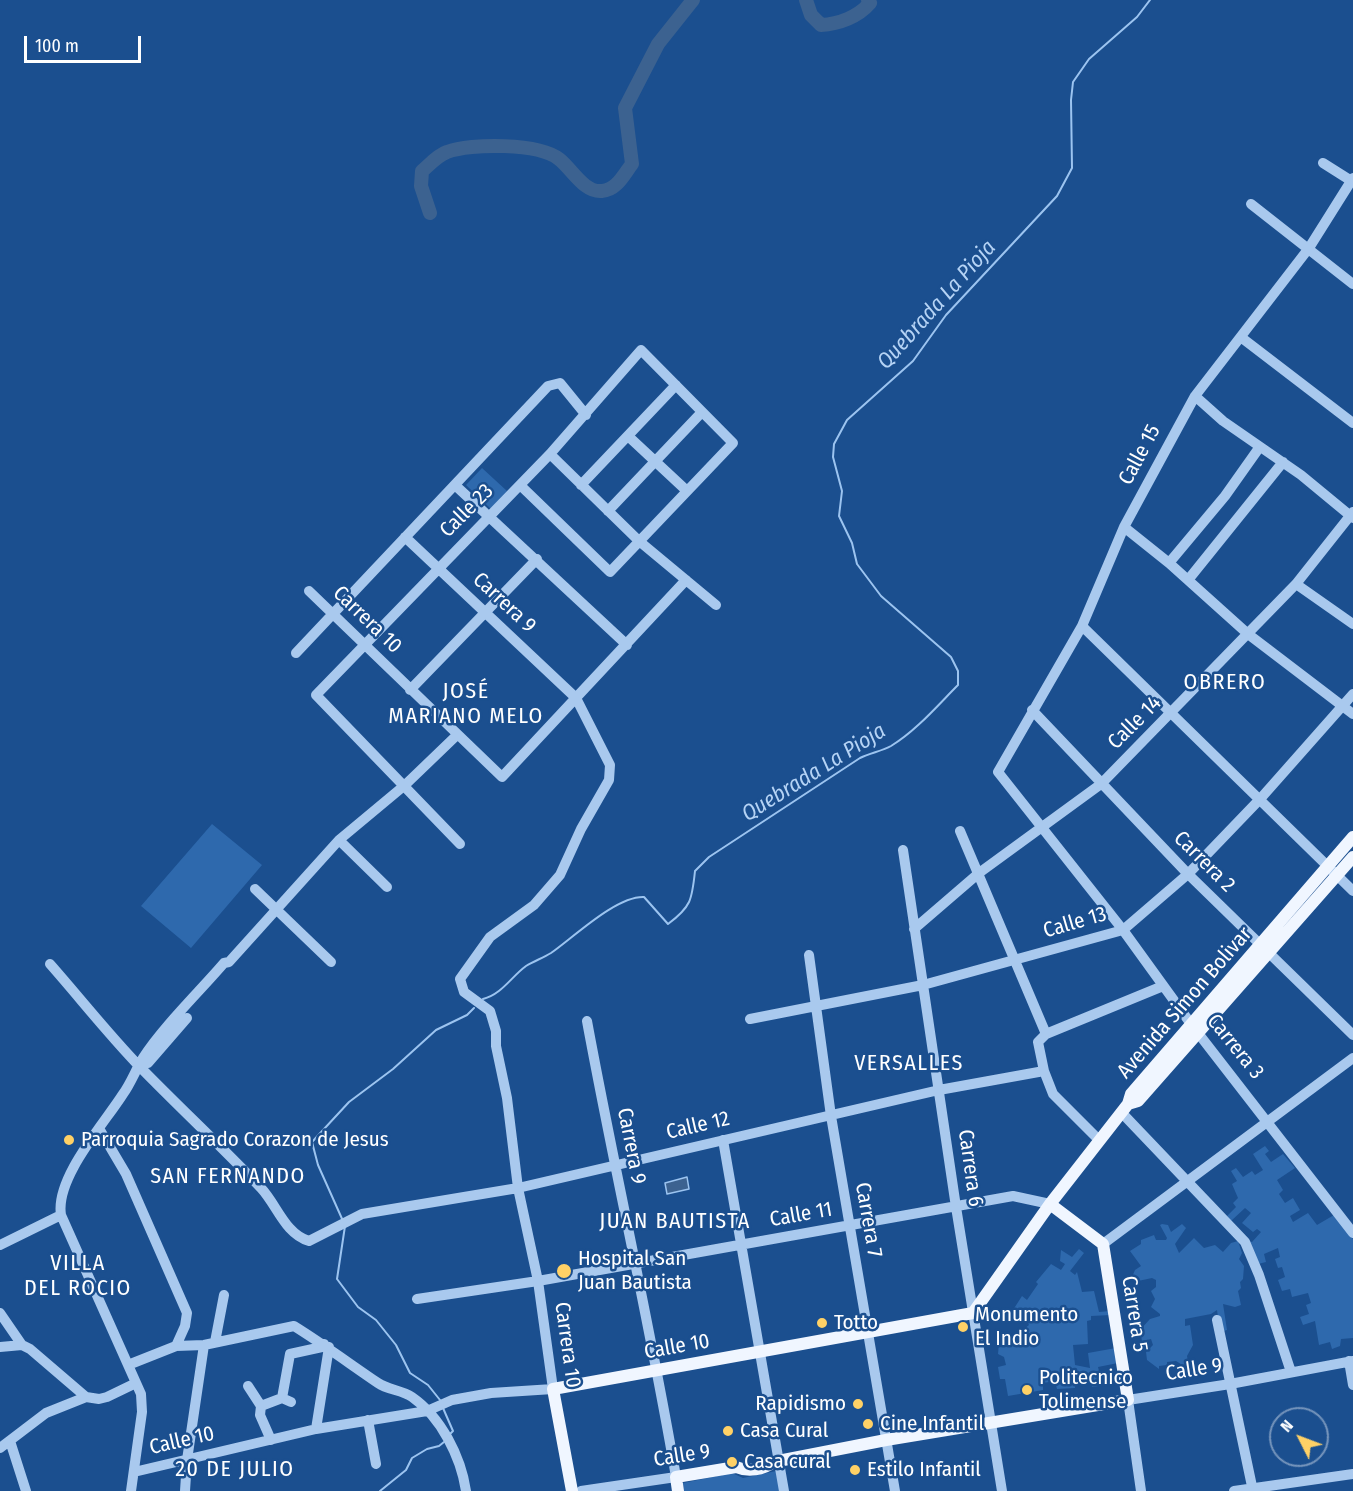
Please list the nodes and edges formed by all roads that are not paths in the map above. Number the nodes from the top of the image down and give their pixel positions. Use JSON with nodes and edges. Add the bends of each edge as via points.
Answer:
{"nodes":[{"id":1,"x":1323,"y":163,"type":"dead end"},
{"id":2,"x":1352,"y":180,"type":"edge"},
{"id":3,"x":1251,"y":204,"type":"dead end"},
{"id":4,"x":1309,"y":248,"type":"junction"},
{"id":5,"x":1353,"y":284,"type":"edge"},
{"id":6,"x":1242,"y":338,"type":"junction"},
{"id":7,"x":676,"y":386,"type":"junction"},
{"id":8,"x":1195,"y":396,"type":"junction"},
{"id":9,"x":702,"y":412,"type":"junction"},
{"id":10,"x":586,"y":415,"type":"junction"},
{"id":11,"x":1353,"y":423,"type":"edge"},
{"id":12,"x":628,"y":436,"type":"junction"},
{"id":13,"x":1259,"y":448,"type":"junction"},
{"id":14,"x":550,"y":454,"type":"junction"},
{"id":15,"x":655,"y":461,"type":"junction"},
{"id":16,"x":1283,"y":462,"type":"junction"},
{"id":17,"x":581,"y":485,"type":"junction"},
{"id":18,"x":456,"y":486,"type":"junction"},
{"id":19,"x":520,"y":486,"type":"junction"},
{"id":20,"x":687,"y":491,"type":"junction"},
{"id":21,"x":608,"y":511,"type":"junction"},
{"id":22,"x":1352,"y":515,"type":"edge"},
{"id":23,"x":490,"y":517,"type":"junction"},
{"id":24,"x":1124,"y":527,"type":"junction"},
{"id":25,"x":405,"y":537,"type":"junction"},
{"id":26,"x":639,"y":541,"type":"junction"},
{"id":27,"x":537,"y":560,"type":"junction"},
{"id":28,"x":1169,"y":562,"type":"junction"},
{"id":29,"x":438,"y":569,"type":"junction"},
{"id":30,"x":686,"y":580,"type":"junction"},
{"id":31,"x":1188,"y":580,"type":"junction"},
{"id":32,"x":1296,"y":585,"type":"junction"},
{"id":33,"x":309,"y":591,"type":"dead end"},
{"id":34,"x":716,"y":605,"type":"dead end"},
{"id":35,"x":485,"y":613,"type":"junction"},
{"id":36,"x":333,"y":614,"type":"junction"},
{"id":37,"x":1353,"y":624,"type":"edge"},
{"id":38,"x":1082,"y":626,"type":"junction"},
{"id":39,"x":1248,"y":634,"type":"junction"},
{"id":40,"x":364,"y":645,"type":"junction"},
{"id":41,"x":627,"y":645,"type":"junction"},
{"id":42,"x":296,"y":653,"type":"dead end"},
{"id":43,"x":410,"y":690,"type":"junction"},
{"id":44,"x":1353,"y":694,"type":"edge"},
{"id":45,"x":576,"y":698,"type":"junction"},
{"id":46,"x":1343,"y":707,"type":"junction"},
{"id":47,"x":1032,"y":710,"type":"junction"},
{"id":48,"x":1171,"y":714,"type":"junction"},
{"id":49,"x":1353,"y":714,"type":"edge"},
{"id":50,"x":457,"y":735,"type":"junction"},
{"id":51,"x":998,"y":772,"type":"joint"},
{"id":52,"x":1101,"y":784,"type":"junction"},
{"id":53,"x":405,"y":785,"type":"junction"},
{"id":54,"x":1261,"y":798,"type":"junction"},
{"id":55,"x":1044,"y":827,"type":"junction"},
{"id":56,"x":960,"y":831,"type":"dead end"},
{"id":57,"x":1353,"y":837,"type":"edge"},
{"id":58,"x":339,"y":840,"type":"junction"},
{"id":59,"x":460,"y":844,"type":"dead end"},
{"id":60,"x":903,"y":850,"type":"dead end"},
{"id":61,"x":1353,"y":857,"type":"edge"},
{"id":62,"x":1334,"y":871,"type":"junction"},
{"id":63,"x":979,"y":873,"type":"junction"},
{"id":64,"x":1188,"y":874,"type":"junction"},
{"id":65,"x":387,"y":887,"type":"dead end"},
{"id":66,"x":255,"y":889,"type":"dead end"},
{"id":67,"x":1353,"y":891,"type":"edge"},
{"id":68,"x":276,"y":908,"type":"junction"},
{"id":69,"x":914,"y":929,"type":"junction"},
{"id":70,"x":1123,"y":930,"type":"junction"},
{"id":71,"x":1265,"y":949,"type":"junction"},
{"id":72,"x":809,"y":955,"type":"dead end"},
{"id":73,"x":1016,"y":960,"type":"junction"},
{"id":74,"x":331,"y":962,"type":"dead end"},
{"id":75,"x":50,"y":964,"type":"dead end"},
{"id":76,"x":923,"y":985,"type":"junction"},
{"id":77,"x":1163,"y":986,"type":"junction"},
{"id":78,"x":815,"y":1008,"type":"junction"},
{"id":79,"x":750,"y":1019,"type":"dead end"},
{"id":80,"x":587,"y":1021,"type":"dead end"},
{"id":81,"x":1194,"y":1028,"type":"junction"},
{"id":82,"x":1046,"y":1034,"type":"junction"},
{"id":83,"x":1353,"y":1035,"type":"edge"},
{"id":84,"x":1353,"y":1058,"type":"edge"},
{"id":85,"x":140,"y":1067,"type":"junction"},
{"id":86,"x":1044,"y":1071,"type":"junction"},
{"id":87,"x":939,"y":1090,"type":"junction"},
{"id":88,"x":1124,"y":1108,"type":"junction"},
{"id":89,"x":831,"y":1116,"type":"junction"},
{"id":90,"x":1268,"y":1121,"type":"junction"},
{"id":91,"x":100,"y":1131,"type":"junction"},
{"id":92,"x":1098,"y":1139,"type":"junction"},
{"id":93,"x":723,"y":1140,"type":"junction"},
{"id":94,"x":614,"y":1167,"type":"junction"},
{"id":95,"x":1185,"y":1183,"type":"junction"},
{"id":96,"x":518,"y":1188,"type":"junction"},
{"id":97,"x":1050,"y":1204,"type":"junction"},
{"id":98,"x":956,"y":1207,"type":"junction"},
{"id":99,"x":61,"y":1215,"type":"junction"},
{"id":100,"x":850,"y":1226,"type":"junction"},
{"id":101,"x":1353,"y":1233,"type":"edge"},
{"id":102,"x":1103,"y":1244,"type":"junction"},
{"id":103,"x":0,"y":1245,"type":"edge"},
{"id":104,"x":743,"y":1245,"type":"junction"},
{"id":105,"x":637,"y":1263,"type":"junction"},
{"id":106,"x":538,"y":1281,"type":"junction"},
{"id":107,"x":224,"y":1295,"type":"dead end"},
{"id":108,"x":417,"y":1299,"type":"dead end"},
{"id":109,"x":0,"y":1313,"type":"edge"},
{"id":110,"x":973,"y":1313,"type":"junction"},
{"id":111,"x":1217,"y":1320,"type":"dead end"},
{"id":112,"x":868,"y":1333,"type":"junction"},
{"id":113,"x":209,"y":1343,"type":"junction"},
{"id":114,"x":22,"y":1345,"type":"junction"},
{"id":115,"x":326,"y":1345,"type":"junction"},
{"id":116,"x":176,"y":1346,"type":"junction"},
{"id":117,"x":0,"y":1347,"type":"edge"},
{"id":118,"x":760,"y":1352,"type":"junction"},
{"id":119,"x":1351,"y":1361,"type":"edge"},
{"id":120,"x":128,"y":1365,"type":"junction"},
{"id":121,"x":658,"y":1370,"type":"junction"},
{"id":122,"x":1291,"y":1372,"type":"junction"},
{"id":123,"x":136,"y":1383,"type":"junction"},
{"id":124,"x":1230,"y":1384,"type":"junction"},
{"id":125,"x":1353,"y":1384,"type":"edge"},
{"id":126,"x":248,"y":1386,"type":"dead end"},
{"id":127,"x":553,"y":1389,"type":"junction"},
{"id":128,"x":86,"y":1397,"type":"junction"},
{"id":129,"x":1128,"y":1400,"type":"junction"},
{"id":130,"x":261,"y":1406,"type":"junction"},
{"id":131,"x":427,"y":1410,"type":"junction"},
{"id":132,"x":368,"y":1420,"type":"junction"},
{"id":133,"x":991,"y":1422,"type":"junction"},
{"id":134,"x":316,"y":1429,"type":"junction"},
{"id":135,"x":271,"y":1440,"type":"junction"},
{"id":136,"x":886,"y":1440,"type":"junction"},
{"id":137,"x":10,"y":1441,"type":"junction"},
{"id":138,"x":0,"y":1448,"type":"edge"},
{"id":139,"x":187,"y":1460,"type":"junction"},
{"id":140,"x":778,"y":1461,"type":"junction"},
{"id":141,"x":376,"y":1464,"type":"dead end"},
{"id":142,"x":134,"y":1472,"type":"junction"},
{"id":143,"x":1353,"y":1474,"type":"edge"},
{"id":144,"x":676,"y":1477,"type":"junction"},
{"id":145,"x":1252,"y":1490,"type":"edge"},
{"id":146,"x":26,"y":1491,"type":"edge"},
{"id":147,"x":131,"y":1491,"type":"edge"},
{"id":148,"x":185,"y":1491,"type":"edge"},
{"id":149,"x":466,"y":1491,"type":"edge"},
{"id":150,"x":572,"y":1491,"type":"edge"},
{"id":151,"x":581,"y":1491,"type":"edge"},
{"id":152,"x":678,"y":1491,"type":"edge"},
{"id":153,"x":784,"y":1491,"type":"edge"},
{"id":154,"x":895,"y":1491,"type":"edge"},
{"id":155,"x":1002,"y":1491,"type":"edge"},
{"id":156,"x":1141,"y":1491,"type":"edge"},
{"id":157,"x":1234,"y":1491,"type":"edge"}],
"edges":[{"from":1,"to":2,"type":"street"},
{"from":2,"to":4,"type":"street","name":"Calle 15"},
{"from":3,"to":4,"type":"street"},
{"from":4,"to":5,"type":"street"},
{"from":4,"to":6,"type":"street","name":"Calle 15"},
{"from":6,"to":8,"type":"street","name":"Calle 15"},
{"from":6,"to":11,"type":"street"},
{"from":7,"to":9,"type":"street"},
{"from":7,"to":10,"type":"street","name":"Calle 23","via":[[641,350]]},
{"from":7,"to":12,"type":"street"},
{"from":8,"to":13,"type":"street"},
{"from":8,"to":24,"type":"street","name":"Calle 15"},
{"from":9,"to":15,"type":"street"},
{"from":9,"to":20,"type":"street","via":[[733,443]]},
{"from":10,"to":14,"type":"street","name":"Calle 23"},
{"from":10,"to":18,"type":"street","via":[[560,382],[548,386]]},
{"from":12,"to":15,"type":"street"},
{"from":12,"to":17,"type":"street"},
{"from":13,"to":16,"type":"street"},
{"from":13,"to":28,"type":"street","via":[[1225,496]]},
{"from":14,"to":17,"type":"street"},
{"from":14,"to":19,"type":"street","name":"Calle 23"},
{"from":15,"to":20,"type":"street"},
{"from":15,"to":21,"type":"street"},
{"from":16,"to":22,"type":"street"},
{"from":16,"to":31,"type":"street"},
{"from":17,"to":21,"type":"street"},
{"from":18,"to":23,"type":"street"},
{"from":18,"to":25,"type":"street"},
{"from":19,"to":23,"type":"street","name":"Calle 23"},
{"from":19,"to":26,"type":"street","via":[[610,572]]},
{"from":20,"to":26,"type":"street"},
{"from":21,"to":26,"type":"street"},
{"from":22,"to":32,"type":"street","name":"Calle 14"},
{"from":23,"to":27,"type":"street"},
{"from":23,"to":29,"type":"street","name":"Calle 23"},
{"from":24,"to":28,"type":"street"},
{"from":24,"to":38,"type":"street","name":"Calle 15"},
{"from":25,"to":29,"type":"street","name":"Carrera 9"},
{"from":25,"to":36,"type":"street"},
{"from":26,"to":30,"type":"street"},
{"from":27,"to":35,"type":"street"},
{"from":27,"to":41,"type":"street"},
{"from":28,"to":31,"type":"street"},
{"from":29,"to":35,"type":"street","name":"Carrera 9"},
{"from":29,"to":40,"type":"street","name":"Calle 23"},
{"from":30,"to":34,"type":"street"},
{"from":30,"to":41,"type":"street"},
{"from":31,"to":39,"type":"street"},
{"from":32,"to":37,"type":"street"},
{"from":32,"to":39,"type":"street","name":"Calle 14"},
{"from":33,"to":36,"type":"street","name":"Carrera 10"},
{"from":35,"to":43,"type":"street"},
{"from":35,"to":45,"type":"street","name":"Carrera 9"},
{"from":36,"to":40,"type":"street","name":"Carrera 10"},
{"from":36,"to":42,"type":"street"},
{"from":38,"to":47,"type":"street","name":"Calle 15"},
{"from":38,"to":48,"type":"street"},
{"from":39,"to":46,"type":"street"},
{"from":39,"to":48,"type":"street","name":"Calle 14"},
{"from":40,"to":43,"type":"street","name":"Carrera 10"},
{"from":40,"to":53,"type":"street","name":"Calle 23","via":[[316,695]]},
{"from":41,"to":45,"type":"street"},
{"from":43,"to":50,"type":"street","name":"Carrera 10"},
{"from":44,"to":46,"type":"street","name":"Calle 13"},
{"from":45,"to":50,"type":"street","name":"Carrera 10","via":[[502,777]]},
{"from":45,"to":96,"type":"street","name":"Carrera 10","via":[[610,765],[609,780],[581,829],[568,863],[552,886],[534,905],[490,937],[460,979],[464,992],[490,1011],[496,1031]]},
{"from":46,"to":49,"type":"street"},
{"from":46,"to":54,"type":"street","name":"Calle 13"},
{"from":47,"to":51,"type":"street","name":"Calle 15"},
{"from":47,"to":52,"type":"street","name":"Carrera 2"},
{"from":48,"to":52,"type":"street","name":"Calle 14"},
{"from":48,"to":54,"type":"street"},
{"from":50,"to":53,"type":"street"},
{"from":51,"to":55,"type":"street","name":"Carrera 3"},
{"from":52,"to":55,"type":"street","name":"Calle 14"},
{"from":52,"to":64,"type":"street","name":"Carrera 2"},
{"from":53,"to":58,"type":"street"},
{"from":53,"to":59,"type":"street"},
{"from":54,"to":62,"type":"street"},
{"from":54,"to":64,"type":"street","name":"Calle 13"},
{"from":55,"to":63,"type":"street","name":"Calle 14"},
{"from":55,"to":70,"type":"street","name":"Carrera 3"},
{"from":56,"to":63,"type":"street"},
{"from":57,"to":62,"type":"main road","name":"Avenida Simon Bolivar"},
{"from":58,"to":65,"type":"street"},
{"from":58,"to":68,"type":"street"},
{"from":60,"to":69,"type":"street","name":"Carrera 6"},
{"from":61,"to":62,"type":"main road","name":"Avenida Simon Bolivar"},
{"from":62,"to":67,"type":"street"},
{"from":62,"to":71,"type":"main road","name":"Avenida Simon Bolivar"},
{"from":63,"to":69,"type":"street","name":"Calle 14"},
{"from":63,"to":73,"type":"street"},
{"from":64,"to":70,"type":"street","name":"Calle 13"},
{"from":64,"to":71,"type":"street","name":"Carrera 2"},
{"from":66,"to":68,"type":"street"},
{"from":68,"to":74,"type":"street"},
{"from":68,"to":85,"type":"street","via":[[224,963],[142,1059]]},
{"from":69,"to":76,"type":"street","name":"Carrera 6"},
{"from":70,"to":73,"type":"street","name":"Calle 13"},
{"from":70,"to":77,"type":"street","name":"Carrera 3"},
{"from":71,"to":81,"type":"main road","name":"Avenida Simon Bolivar"},
{"from":71,"to":83,"type":"street","name":"Carrera 2"},
{"from":72,"to":78,"type":"street","name":"Carrera 7"},
{"from":73,"to":76,"type":"street","name":"Calle 13"},
{"from":73,"to":82,"type":"street"},
{"from":75,"to":85,"type":"street"},
{"from":76,"to":78,"type":"street","name":"Calle 13"},
{"from":76,"to":87,"type":"street","name":"Carrera 6"},
{"from":77,"to":81,"type":"street","name":"Carrera 3"},
{"from":77,"to":82,"type":"street"},
{"from":78,"to":79,"type":"street","name":"Calle 13"},
{"from":78,"to":89,"type":"street","name":"Carrera 7"},
{"from":80,"to":94,"type":"street","name":"Carrera 9"},
{"from":81,"to":88,"type":"main road","name":"Avenida Simon Bolivar","via":[[1138,1101]]},
{"from":81,"to":90,"type":"street","name":"Carrera 3"},
{"from":82,"to":86,"type":"street","via":[[1038,1042]]},
{"from":84,"to":90,"type":"street"},
{"from":85,"to":91,"type":"street"},
{"from":85,"to":96,"type":"street","name":"Calle 12","via":[[264,1192],[286,1224],[309,1241],[349,1218]]},
{"from":86,"to":87,"type":"street","name":"Calle 12"},
{"from":86,"to":92,"type":"street","via":[[1053,1094]]},
{"from":87,"to":89,"type":"street","name":"Calle 12"},
{"from":87,"to":98,"type":"street","name":"Carrera 6"},
{"from":88,"to":92,"type":"main road"},
{"from":88,"to":95,"type":"street"},
{"from":89,"to":93,"type":"street","name":"Calle 12"},
{"from":89,"to":100,"type":"street","name":"Carrera 7"},
{"from":90,"to":95,"type":"street"},
{"from":90,"to":101,"type":"street","name":"Carrera 3"},
{"from":91,"to":99,"type":"street","via":[[62,1191]]},
{"from":91,"to":116,"type":"street","via":[[126,1174],[187,1313]]},
{"from":92,"to":97,"type":"main road"},
{"from":93,"to":94,"type":"street","name":"Calle 12"},
{"from":93,"to":104,"type":"street"},
{"from":94,"to":96,"type":"street","name":"Calle 12"},
{"from":94,"to":105,"type":"street","name":"Carrera 9"},
{"from":95,"to":102,"type":"street"},
{"from":95,"to":122,"type":"street","via":[[1245,1242]]},
{"from":96,"to":106,"type":"street","name":"Carrera 10"},
{"from":97,"to":98,"type":"street","name":"Calle 11","via":[[1012,1196]]},
{"from":97,"to":102,"type":"main road"},
{"from":97,"to":110,"type":"main road"},
{"from":98,"to":100,"type":"street","name":"Calle 11"},
{"from":98,"to":110,"type":"street","name":"Carrera 6"},
{"from":99,"to":103,"type":"street"},
{"from":99,"to":120,"type":"street"},
{"from":100,"to":104,"type":"street","name":"Calle 11"},
{"from":100,"to":112,"type":"street","name":"Carrera 7"},
{"from":102,"to":129,"type":"main road","name":"Carrera 5"},
{"from":104,"to":105,"type":"street","name":"Calle 11"},
{"from":104,"to":118,"type":"street"},
{"from":105,"to":106,"type":"street","name":"Calle 11"},
{"from":105,"to":121,"type":"street","name":"Carrera 9"},
{"from":106,"to":108,"type":"street","name":"Calle 11"},
{"from":106,"to":127,"type":"street","name":"Carrera 10"},
{"from":107,"to":113,"type":"street"},
{"from":109,"to":114,"type":"street"},
{"from":110,"to":112,"type":"main road","name":"Calle 10"},
{"from":110,"to":133,"type":"street","name":"Carrera 6"},
{"from":111,"to":124,"type":"street"},
{"from":112,"to":118,"type":"main road","name":"Calle 10"},
{"from":112,"to":136,"type":"street","name":"Carrera 7"},
{"from":113,"to":115,"type":"street","via":[[294,1326]]},
{"from":113,"to":116,"type":"street"},
{"from":113,"to":139,"type":"street"},
{"from":114,"to":117,"type":"street"},
{"from":114,"to":128,"type":"street"},
{"from":115,"to":130,"type":"street","via":[[290,1354],[287,1400]]},
{"from":115,"to":131,"type":"street","via":[[381,1385],[411,1396]]},
{"from":115,"to":134,"type":"street"},
{"from":116,"to":120,"type":"street"},
{"from":118,"to":121,"type":"main road","name":"Calle 10"},
{"from":118,"to":140,"type":"street"},
{"from":119,"to":122,"type":"street","name":"Calle 9"},
{"from":119,"to":125,"type":"street"},
{"from":120,"to":123,"type":"street"},
{"from":121,"to":127,"type":"main road","name":"Calle 10"},
{"from":121,"to":144,"type":"street","name":"Carrera 9"},
{"from":122,"to":124,"type":"street","name":"Calle 9"},
{"from":123,"to":128,"type":"street","via":[[107,1397]]},
{"from":123,"to":142,"type":"street","via":[[142,1412]]},
{"from":124,"to":129,"type":"street","name":"Calle 9"},
{"from":124,"to":145,"type":"street"},
{"from":126,"to":130,"type":"street"},
{"from":127,"to":131,"type":"street","name":"Calle 10","via":[[452,1400]]},
{"from":127,"to":150,"type":"main road","name":"Carrera 10"},
{"from":128,"to":137,"type":"street","via":[[46,1413]]},
{"from":129,"to":133,"type":"main road","name":"Calle 9"},
{"from":129,"to":156,"type":"street","name":"Carrera 5"},
{"from":130,"to":135,"type":"street","via":[[260,1415]]},
{"from":131,"to":132,"type":"street","name":"Calle 10"},
{"from":131,"to":149,"type":"street","via":[[454,1453]]},
{"from":132,"to":134,"type":"street","name":"Calle 10"},
{"from":132,"to":141,"type":"street"},
{"from":133,"to":136,"type":"main road","name":"Calle 9"},
{"from":133,"to":155,"type":"street","name":"Carrera 6"},
{"from":134,"to":135,"type":"street","name":"Calle 10"},
{"from":135,"to":139,"type":"street","name":"Calle 10"},
{"from":136,"to":140,"type":"main road","name":"Calle 9"},
{"from":136,"to":154,"type":"street","name":"Carrera 7"},
{"from":137,"to":138,"type":"street"},
{"from":137,"to":146,"type":"street"},
{"from":139,"to":142,"type":"street","name":"Calle 10"},
{"from":139,"to":148,"type":"street"},
{"from":140,"to":144,"type":"main road","name":"Calle 9","via":[[745,1471],[736,1467]]},
{"from":140,"to":153,"type":"street"},
{"from":142,"to":147,"type":"street"},
{"from":143,"to":145,"type":"street"},
{"from":144,"to":151,"type":"street","name":"Calle 9"},
{"from":144,"to":152,"type":"main road","name":"Carrera 9"},
{"from":145,"to":157,"type":"street"}]}
